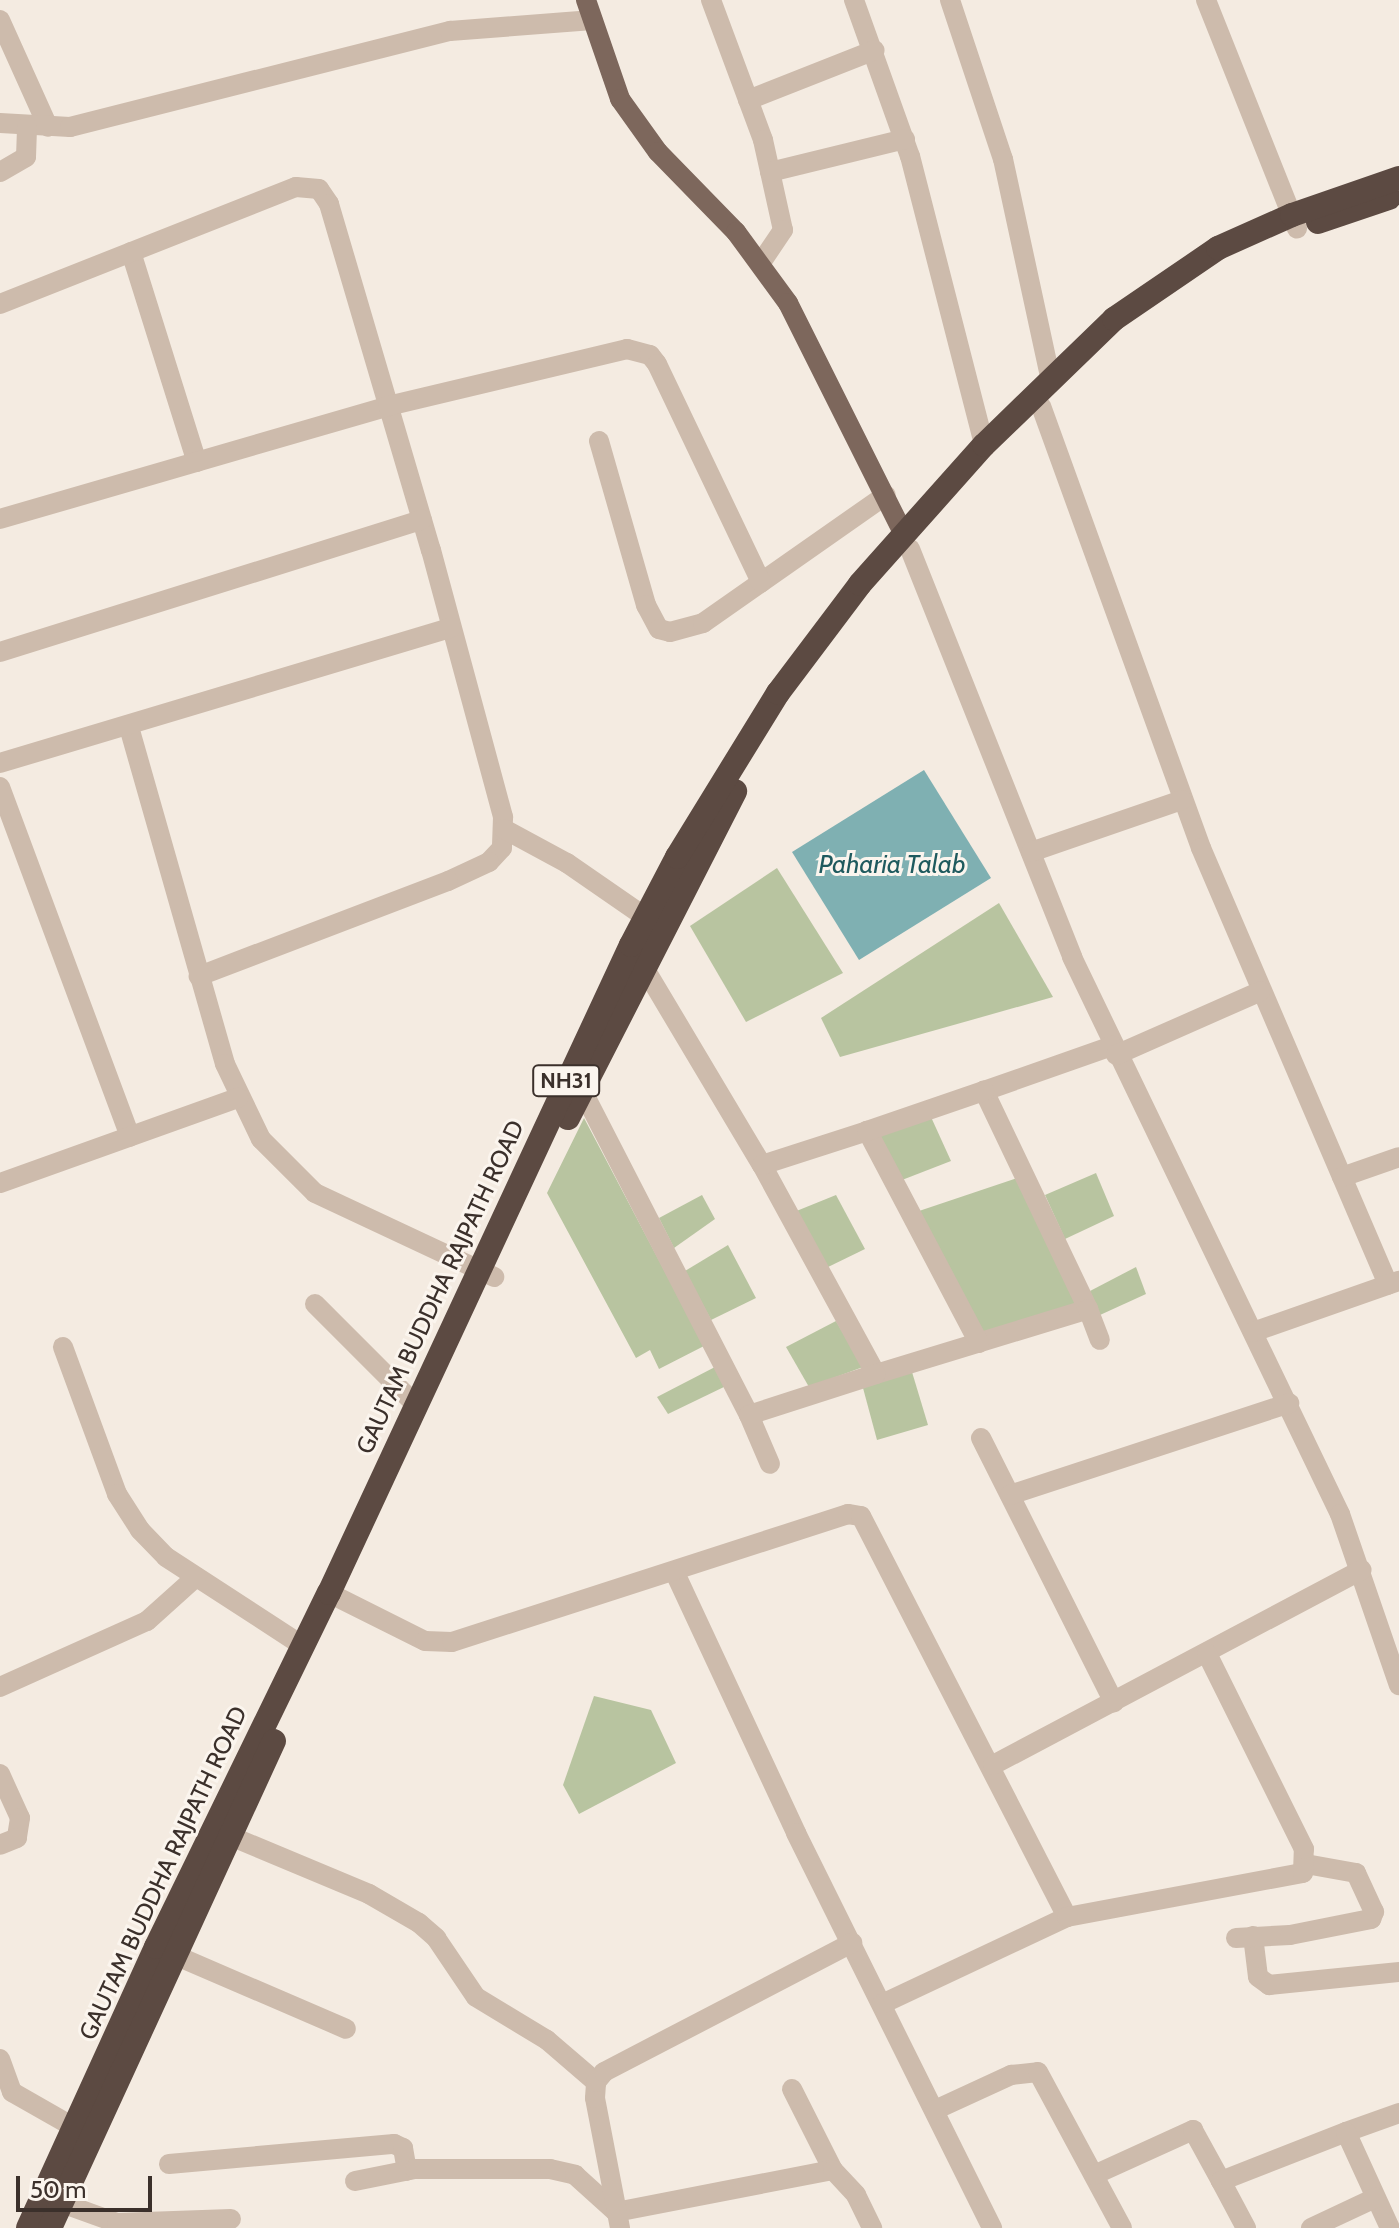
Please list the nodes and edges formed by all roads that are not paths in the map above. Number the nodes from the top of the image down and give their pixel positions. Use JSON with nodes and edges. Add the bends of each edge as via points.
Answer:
{"nodes":[{"id":1,"x":586,"y":0,"type":"edge"},
{"id":2,"x":711,"y":0,"type":"edge"},
{"id":3,"x":854,"y":0,"type":"edge"},
{"id":4,"x":950,"y":0,"type":"edge"},
{"id":5,"x":1206,"y":0,"type":"edge"},
{"id":6,"x":0,"y":20,"type":"edge"},
{"id":7,"x":593,"y":20,"type":"junction"},
{"id":8,"x":875,"y":50,"type":"junction"},
{"id":9,"x":748,"y":100,"type":"junction"},
{"id":10,"x":0,"y":123,"type":"edge"},
{"id":11,"x":27,"y":127,"type":"junction"},
{"id":12,"x":48,"y":127,"type":"junction"},
{"id":13,"x":905,"y":139,"type":"junction"},
{"id":14,"x":0,"y":172,"type":"edge"},
{"id":15,"x":770,"y":172,"type":"junction"},
{"id":16,"x":1399,"y":178,"type":"edge"},
{"id":17,"x":1399,"y":194,"type":"edge"},
{"id":18,"x":1295,"y":222,"type":"junction"},
{"id":19,"x":131,"y":252,"type":"junction"},
{"id":20,"x":761,"y":263,"type":"junction"},
{"id":21,"x":0,"y":304,"type":"edge"},
{"id":22,"x":1050,"y":376,"type":"junction"},
{"id":23,"x":388,"y":406,"type":"junction"},
{"id":24,"x":1041,"y":406,"type":"junction"},
{"id":25,"x":599,"y":441,"type":"dead end"},
{"id":26,"x":984,"y":445,"type":"junction"},
{"id":27,"x":197,"y":462,"type":"junction"},
{"id":28,"x":886,"y":495,"type":"junction"},
{"id":29,"x":0,"y":519,"type":"edge"},
{"id":30,"x":422,"y":520,"type":"junction"},
{"id":31,"x":907,"y":542,"type":"junction"},
{"id":32,"x":761,"y":582,"type":"junction"},
{"id":33,"x":451,"y":628,"type":"junction"},
{"id":34,"x":0,"y":652,"type":"edge"},
{"id":35,"x":129,"y":727,"type":"junction"},
{"id":36,"x":0,"y":763,"type":"edge"},
{"id":37,"x":0,"y":787,"type":"edge"},
{"id":38,"x":1182,"y":800,"type":"junction"},
{"id":39,"x":504,"y":829,"type":"junction"},
{"id":40,"x":1031,"y":852,"type":"junction"},
{"id":41,"x":645,"y":917,"type":"junction"},
{"id":42,"x":637,"y":955,"type":"junction"},
{"id":43,"x":199,"y":976,"type":"junction"},
{"id":44,"x":1261,"y":991,"type":"junction"},
{"id":45,"x":1114,"y":1051,"type":"junction"},
{"id":46,"x":581,"y":1088,"type":"junction"},
{"id":47,"x":984,"y":1091,"type":"junction"},
{"id":48,"x":238,"y":1098,"type":"junction"},
{"id":49,"x":867,"y":1131,"type":"junction"},
{"id":50,"x":130,"y":1137,"type":"junction"},
{"id":51,"x":1399,"y":1157,"type":"edge"},
{"id":52,"x":762,"y":1165,"type":"junction"},
{"id":53,"x":1342,"y":1177,"type":"junction"},
{"id":54,"x":0,"y":1183,"type":"edge"},
{"id":55,"x":486,"y":1274,"type":"junction"},
{"id":56,"x":1394,"y":1283,"type":"edge"},
{"id":57,"x":315,"y":1304,"type":"dead end"},
{"id":58,"x":1088,"y":1309,"type":"junction"},
{"id":59,"x":1253,"y":1332,"type":"junction"},
{"id":60,"x":1100,"y":1340,"type":"dead end"},
{"id":61,"x":979,"y":1343,"type":"junction"},
{"id":62,"x":63,"y":1347,"type":"dead end"},
{"id":63,"x":876,"y":1374,"type":"junction"},
{"id":64,"x":1289,"y":1403,"type":"junction"},
{"id":65,"x":415,"y":1404,"type":"junction"},
{"id":66,"x":749,"y":1415,"type":"junction"},
{"id":67,"x":981,"y":1438,"type":"dead end"},
{"id":68,"x":770,"y":1464,"type":"dead end"},
{"id":69,"x":1010,"y":1495,"type":"junction"},
{"id":70,"x":1362,"y":1570,"type":"junction"},
{"id":71,"x":675,"y":1573,"type":"junction"},
{"id":72,"x":196,"y":1577,"type":"junction"},
{"id":73,"x":335,"y":1596,"type":"junction"},
{"id":74,"x":303,"y":1646,"type":"junction"},
{"id":75,"x":1207,"y":1654,"type":"junction"},
{"id":76,"x":1399,"y":1685,"type":"edge"},
{"id":77,"x":0,"y":1687,"type":"edge"},
{"id":78,"x":1114,"y":1702,"type":"junction"},
{"id":79,"x":993,"y":1765,"type":"junction"},
{"id":80,"x":0,"y":1774,"type":"edge"},
{"id":81,"x":221,"y":1832,"type":"junction"},
{"id":82,"x":0,"y":1845,"type":"edge"},
{"id":83,"x":1306,"y":1864,"type":"junction"},
{"id":84,"x":1067,"y":1917,"type":"junction"},
{"id":85,"x":852,"y":1943,"type":"junction"},
{"id":86,"x":165,"y":1951,"type":"junction"},
{"id":87,"x":1399,"y":1972,"type":"edge"},
{"id":88,"x":882,"y":2004,"type":"junction"},
{"id":89,"x":346,"y":2029,"type":"dead end"},
{"id":90,"x":0,"y":2059,"type":"edge"},
{"id":91,"x":596,"y":2082,"type":"junction"},
{"id":92,"x":792,"y":2089,"type":"dead end"},
{"id":93,"x":935,"y":2110,"type":"junction"},
{"id":94,"x":1399,"y":2113,"type":"edge"},
{"id":95,"x":75,"y":2128,"type":"junction"},
{"id":96,"x":1346,"y":2132,"type":"junction"},
{"id":97,"x":169,"y":2164,"type":"dead end"},
{"id":98,"x":833,"y":2170,"type":"junction"},
{"id":99,"x":407,"y":2171,"type":"junction"},
{"id":100,"x":1094,"y":2175,"type":"junction"},
{"id":101,"x":355,"y":2181,"type":"dead end"},
{"id":102,"x":1221,"y":2181,"type":"junction"},
{"id":103,"x":1375,"y":2198,"type":"junction"},
{"id":104,"x":53,"y":2200,"type":"junction"},
{"id":105,"x":231,"y":2219,"type":"dead end"},
{"id":106,"x":618,"y":2220,"type":"edge"},
{"id":107,"x":28,"y":2228,"type":"edge"},
{"id":108,"x":50,"y":2228,"type":"edge"},
{"id":109,"x":872,"y":2228,"type":"edge"},
{"id":110,"x":992,"y":2228,"type":"edge"},
{"id":111,"x":1122,"y":2228,"type":"edge"},
{"id":112,"x":1246,"y":2228,"type":"edge"},
{"id":113,"x":1311,"y":2228,"type":"edge"},
{"id":114,"x":1390,"y":2228,"type":"edge"}],
"edges":[{"from":1,"to":7,"type":"main road"},
{"from":2,"to":9,"type":"street"},
{"from":3,"to":8,"type":"street"},
{"from":4,"to":22,"type":"street","via":[[1003,159]]},
{"from":5,"to":18,"type":"street"},
{"from":6,"to":12,"type":"street"},
{"from":7,"to":12,"type":"street","via":[[450,31],[325,60],[130,116]]},
{"from":7,"to":20,"type":"main road","via":[[620,99],[636,124]]},
{"from":8,"to":9,"type":"street"},
{"from":8,"to":13,"type":"street"},
{"from":9,"to":15,"type":"street"},
{"from":10,"to":11,"type":"street"},
{"from":11,"to":12,"type":"street"},
{"from":11,"to":14,"type":"street","via":[[26,157]]},
{"from":13,"to":15,"type":"street"},
{"from":13,"to":26,"type":"street"},
{"from":15,"to":20,"type":"street","via":[[783,230]]},
{"from":16,"to":18,"type":"highway","name":"GAUTAM BUDDHA RAJPATH ROAD","number":"NH31"},
{"from":17,"to":18,"type":"highway","number":"NH31"},
{"from":18,"to":22,"type":"highway","name":"GAUTAM BUDDHA RAJPATH ROAD","number":"NH31","via":[[1218,248],[1170,278]]},
{"from":18,"to":24,"type":"highway","number":"NH31","via":[[1181,288]]},
{"from":19,"to":21,"type":"street"},
{"from":19,"to":23,"type":"street","via":[[296,187],[319,189],[329,204]]},
{"from":19,"to":27,"type":"street"},
{"from":20,"to":28,"type":"main road","via":[[815,349]]},
{"from":22,"to":26,"type":"highway","name":"GAUTAM BUDDHA RAJPATH ROAD","number":"NH31"},
{"from":23,"to":27,"type":"street"},
{"from":23,"to":30,"type":"street"},
{"from":23,"to":32,"type":"street","via":[[610,351],[641,350],[667,382]]},
{"from":24,"to":31,"type":"highway","number":"NH31"},
{"from":24,"to":38,"type":"street"},
{"from":25,"to":32,"type":"street","via":[[646,605],[659,629],[670,632],[703,623]]},
{"from":26,"to":31,"type":"highway","name":"GAUTAM BUDDHA RAJPATH ROAD","number":"NH31"},
{"from":27,"to":29,"type":"street"},
{"from":28,"to":31,"type":"main road"},
{"from":28,"to":32,"type":"street"},
{"from":30,"to":33,"type":"street"},
{"from":30,"to":34,"type":"street"},
{"from":31,"to":40,"type":"street"},
{"from":31,"to":41,"type":"highway","name":"GAUTAM BUDDHA RAJPATH ROAD","number":"NH31","via":[[778,693]]},
{"from":31,"to":42,"type":"highway","number":"NH31","via":[[769,734]]},
{"from":33,"to":35,"type":"street"},
{"from":33,"to":39,"type":"street"},
{"from":35,"to":36,"type":"street"},
{"from":35,"to":43,"type":"street"},
{"from":37,"to":50,"type":"street"},
{"from":38,"to":40,"type":"street"},
{"from":38,"to":44,"type":"street"},
{"from":39,"to":41,"type":"street","via":[[567,863]]},
{"from":39,"to":43,"type":"street","via":[[502,848],[489,862]]},
{"from":40,"to":45,"type":"street"},
{"from":41,"to":42,"type":"highway","name":"GAUTAM BUDDHA RAJPATH ROAD","number":"NH31"},
{"from":42,"to":46,"type":"highway","number":"NH31"},
{"from":42,"to":52,"type":"street"},
{"from":42,"to":55,"type":"highway","name":"GAUTAM BUDDHA RAJPATH ROAD","number":"NH31"},
{"from":43,"to":48,"type":"street"},
{"from":44,"to":45,"type":"street"},
{"from":44,"to":53,"type":"street"},
{"from":45,"to":47,"type":"street"},
{"from":45,"to":59,"type":"street"},
{"from":46,"to":55,"type":"highway","number":"NH31"},
{"from":46,"to":66,"type":"street"},
{"from":47,"to":49,"type":"street"},
{"from":47,"to":58,"type":"street"},
{"from":48,"to":50,"type":"street"},
{"from":48,"to":55,"type":"street","via":[[261,1139],[315,1193]]},
{"from":49,"to":52,"type":"street"},
{"from":49,"to":61,"type":"street"},
{"from":50,"to":54,"type":"street"},
{"from":51,"to":53,"type":"street"},
{"from":52,"to":63,"type":"street"},
{"from":53,"to":56,"type":"street"},
{"from":55,"to":65,"type":"highway","name":"GAUTAM BUDDHA RAJPATH ROAD","number":"NH31"},
{"from":55,"to":73,"type":"highway","number":"NH31"},
{"from":56,"to":59,"type":"street"},
{"from":57,"to":65,"type":"street"},
{"from":58,"to":60,"type":"street"},
{"from":58,"to":61,"type":"street"},
{"from":59,"to":64,"type":"street"},
{"from":61,"to":63,"type":"street"},
{"from":62,"to":72,"type":"street","via":[[117,1494],[140,1530]]},
{"from":63,"to":66,"type":"street"},
{"from":64,"to":69,"type":"street"},
{"from":64,"to":70,"type":"street"},
{"from":65,"to":73,"type":"highway","name":"GAUTAM BUDDHA RAJPATH ROAD","number":"NH31"},
{"from":66,"to":68,"type":"street"},
{"from":67,"to":69,"type":"street"},
{"from":69,"to":78,"type":"street"},
{"from":70,"to":75,"type":"street"},
{"from":70,"to":76,"type":"street"},
{"from":71,"to":73,"type":"street","via":[[452,1642],[425,1641]]},
{"from":71,"to":79,"type":"street","via":[[848,1514],[861,1516]]},
{"from":71,"to":85,"type":"street"},
{"from":72,"to":74,"type":"street"},
{"from":72,"to":77,"type":"street","via":[[147,1621]]},
{"from":73,"to":74,"type":"highway","name":"GAUTAM BUDDHA RAJPATH ROAD","number":"NH31"},
{"from":73,"to":81,"type":"highway","number":"NH31"},
{"from":74,"to":81,"type":"highway","name":"GAUTAM BUDDHA RAJPATH ROAD","number":"NH31"},
{"from":75,"to":78,"type":"street"},
{"from":75,"to":83,"type":"street","via":[[1304,1849]]},
{"from":78,"to":79,"type":"street"},
{"from":79,"to":84,"type":"street"},
{"from":80,"to":82,"type":"street","via":[[20,1818],[17,1838]]},
{"from":81,"to":86,"type":"highway","name":"GAUTAM BUDDHA RAJPATH ROAD","number":"NH31"},
{"from":81,"to":91,"type":"street","via":[[369,1894],[419,1923],[436,1938],[476,1997],[547,2040]]},
{"from":83,"to":84,"type":"street","via":[[1303,1873],[1292,1877]]},
{"from":83,"to":87,"type":"street","via":[[1356,1873],[1374,1912],[1371,1919],[1245,1937],[1258,1977],[1269,1985]]},
{"from":84,"to":88,"type":"street"},
{"from":85,"to":88,"type":"street"},
{"from":85,"to":91,"type":"street","via":[[630,2055]]},
{"from":86,"to":89,"type":"street"},
{"from":86,"to":95,"type":"highway","name":"GAUTAM BUDDHA RAJPATH ROAD","number":"NH31"},
{"from":86,"to":104,"type":"highway","number":"NH31"},
{"from":88,"to":93,"type":"street"},
{"from":90,"to":95,"type":"street","via":[[12,2092]]},
{"from":91,"to":106,"type":"street"},
{"from":92,"to":98,"type":"street"},
{"from":93,"to":100,"type":"street","via":[[1011,2075],[1038,2072]]},
{"from":93,"to":110,"type":"street"},
{"from":94,"to":96,"type":"street"},
{"from":95,"to":104,"type":"highway","name":"GAUTAM BUDDHA RAJPATH ROAD","number":"NH31"},
{"from":96,"to":102,"type":"street"},
{"from":96,"to":103,"type":"street"},
{"from":97,"to":99,"type":"street","via":[[394,2144],[403,2148]]},
{"from":98,"to":106,"type":"street"},
{"from":98,"to":109,"type":"street","via":[[856,2195]]},
{"from":99,"to":101,"type":"street"},
{"from":99,"to":106,"type":"street","via":[[566,2171]]},
{"from":100,"to":102,"type":"street","via":[[1193,2130]]},
{"from":100,"to":111,"type":"street"},
{"from":102,"to":112,"type":"street"},
{"from":103,"to":113,"type":"street"},
{"from":103,"to":114,"type":"street"},
{"from":104,"to":105,"type":"street","via":[[117,2223]]},
{"from":104,"to":107,"type":"highway","name":"GAUTAM BUDDHA RAJPATH ROAD","number":"NH31"},
{"from":104,"to":108,"type":"highway","number":"NH31"}]}
